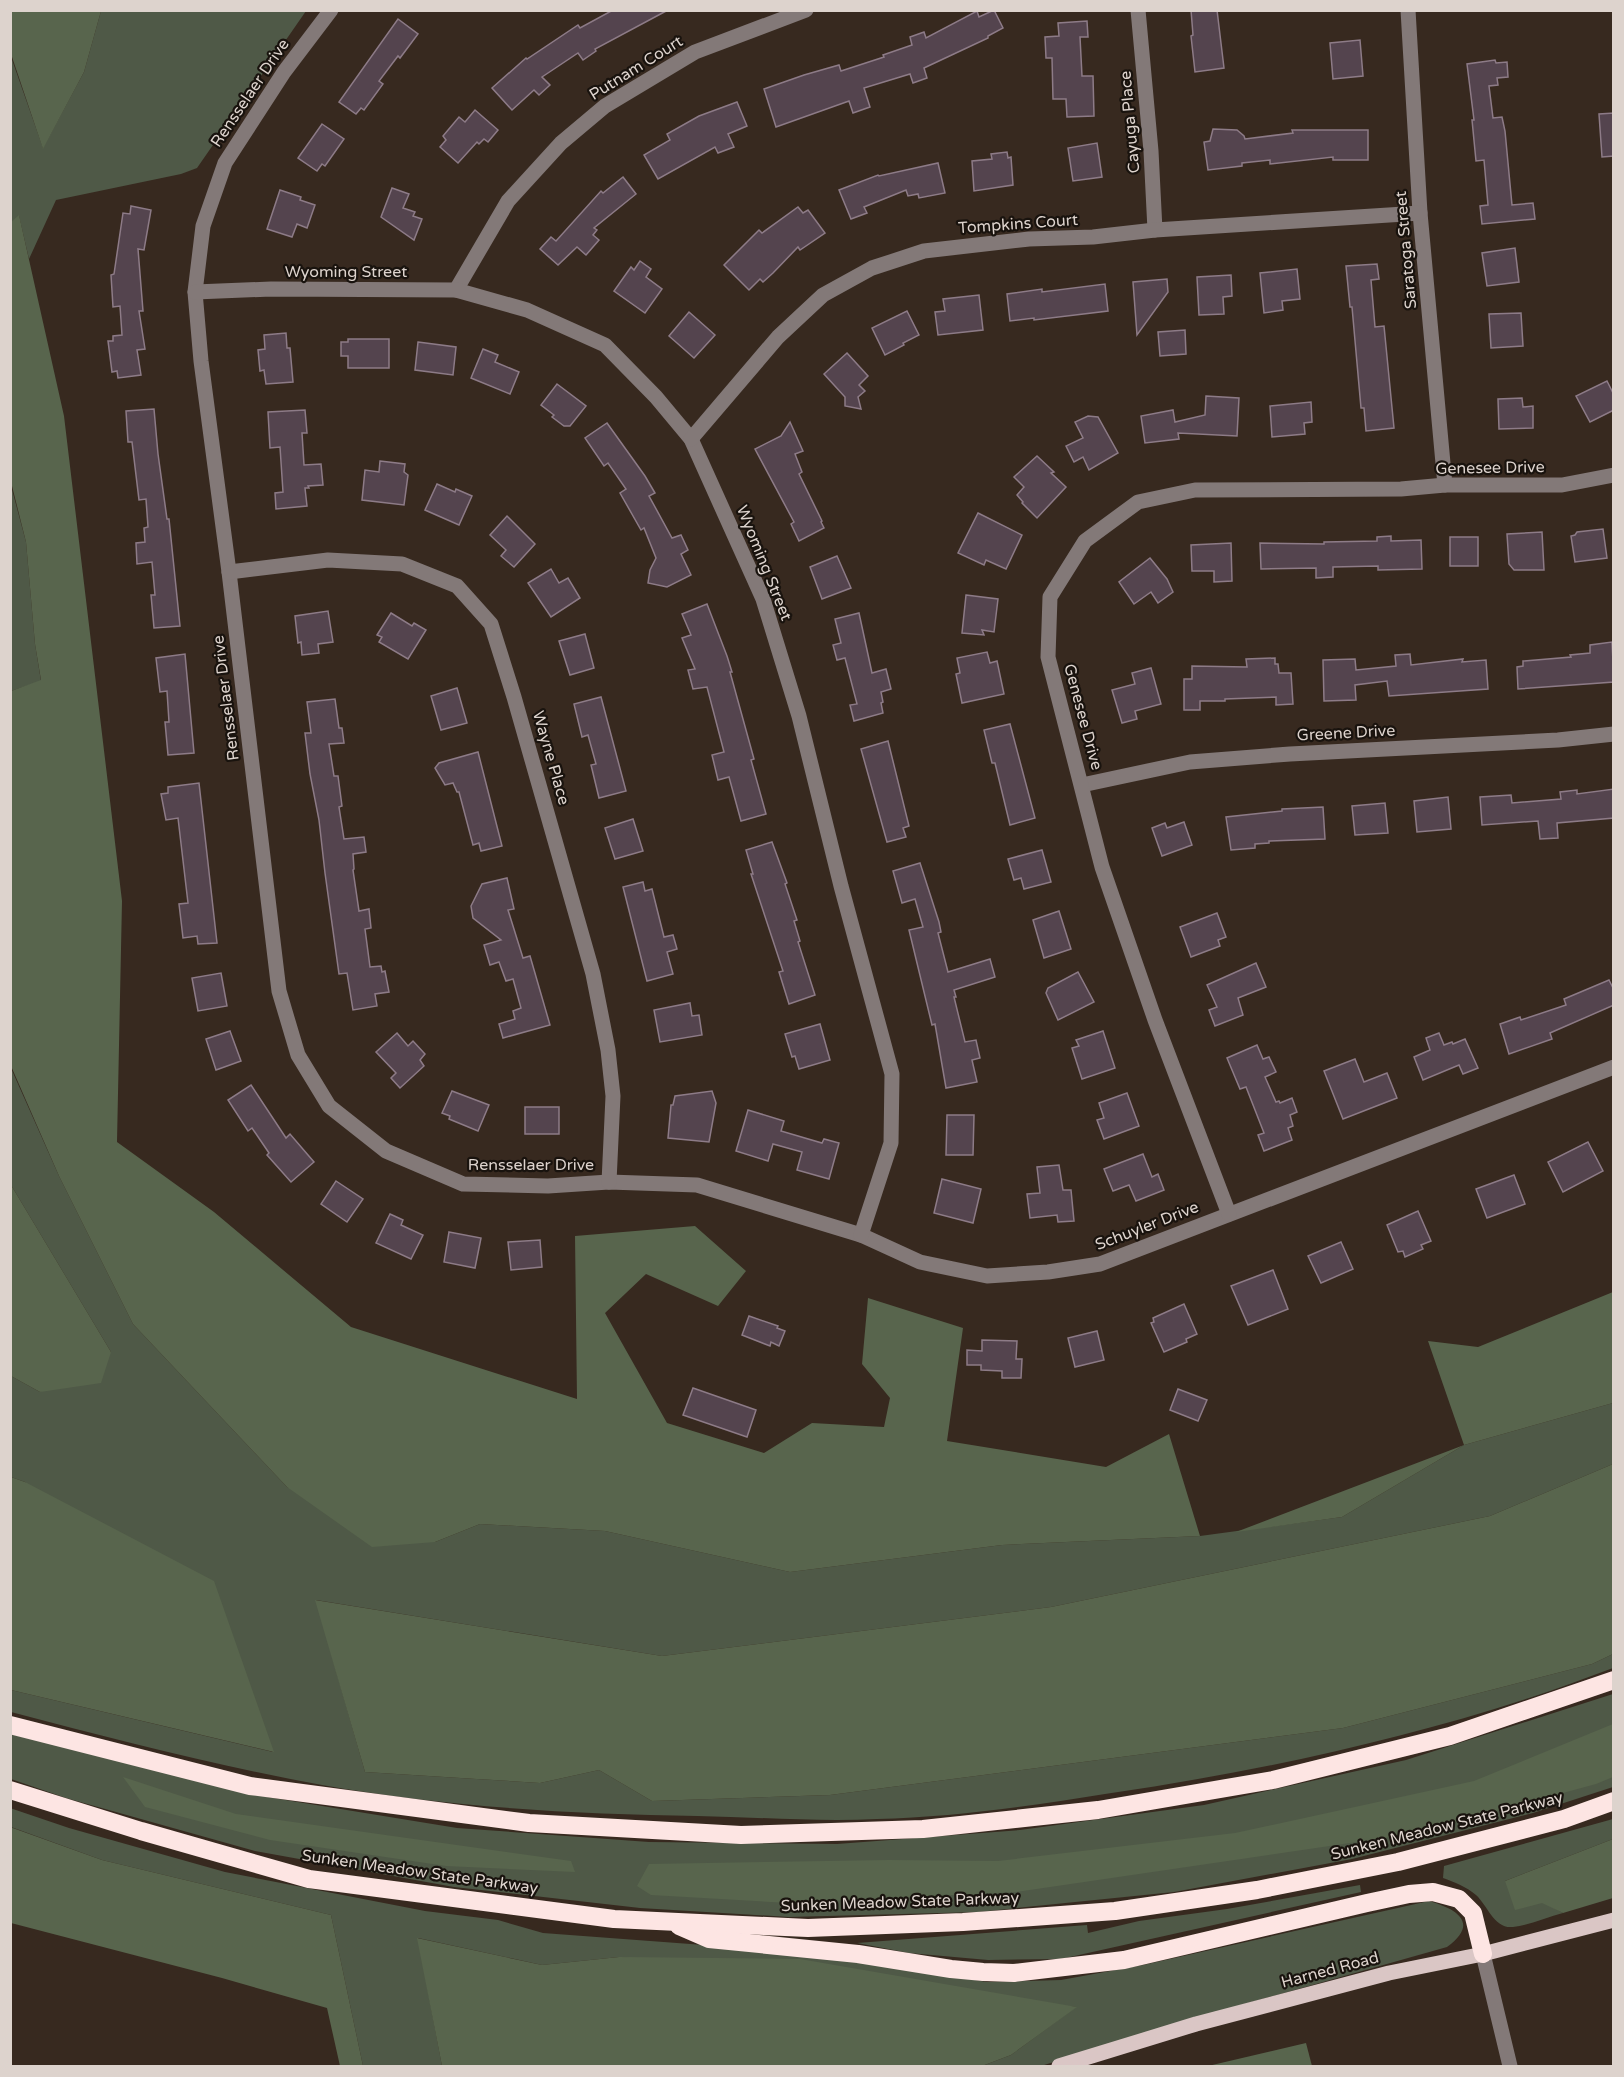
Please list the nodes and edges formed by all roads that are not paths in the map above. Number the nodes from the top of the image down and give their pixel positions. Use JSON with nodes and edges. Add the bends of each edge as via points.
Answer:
{"nodes":[{"id":1,"x":331,"y":10,"type":"edge"},
{"id":2,"x":806,"y":10,"type":"edge"},
{"id":3,"x":1138,"y":10,"type":"edge"},
{"id":4,"x":1408,"y":10,"type":"edge"},
{"id":5,"x":1420,"y":213,"type":"junction"},
{"id":6,"x":1155,"y":230,"type":"junction"},
{"id":7,"x":456,"y":290,"type":"junction"},
{"id":8,"x":195,"y":292,"type":"junction"},
{"id":9,"x":691,"y":439,"type":"junction"},
{"id":10,"x":1614,"y":475,"type":"edge"},
{"id":11,"x":1445,"y":485,"type":"junction"},
{"id":12,"x":229,"y":572,"type":"junction"},
{"id":13,"x":1614,"y":734,"type":"edge"},
{"id":14,"x":1082,"y":785,"type":"junction"},
{"id":15,"x":1614,"y":1067,"type":"edge"},
{"id":16,"x":609,"y":1182,"type":"junction"},
{"id":17,"x":1229,"y":1214,"type":"junction"},
{"id":18,"x":861,"y":1235,"type":"junction"},
{"id":19,"x":1614,"y":1680,"type":"edge"},
{"id":20,"x":10,"y":1725,"type":"edge"},
{"id":21,"x":10,"y":1790,"type":"edge"},
{"id":22,"x":1614,"y":1801,"type":"edge"},
{"id":23,"x":1614,"y":1920,"type":"edge"},
{"id":24,"x":666,"y":1921,"type":"junction"},
{"id":25,"x":1483,"y":1954,"type":"junction"},
{"id":26,"x":1059,"y":2067,"type":"edge"},
{"id":27,"x":1510,"y":2067,"type":"edge"}],
"edges":[{"from":1,"to":8,"type":"street","name":"Rensselaer Drive","via":[[284,72],[225,164],[203,226]]},
{"from":2,"to":7,"type":"street","name":"Putnam Court","via":[[695,52],[605,106],[561,142],[508,201]]},
{"from":3,"to":6,"type":"street","name":"Cayuga Place"},
{"from":4,"to":5,"type":"street","name":"Saratoga Street"},
{"from":5,"to":6,"type":"street","name":"Tompkins Court"},
{"from":5,"to":11,"type":"street","name":"Saratoga Street"},
{"from":6,"to":9,"type":"street","name":"Tompkins Court","via":[[924,250],[872,268],[823,295],[778,337]]},
{"from":7,"to":8,"type":"street","name":"Wyoming Street"},
{"from":7,"to":9,"type":"street","name":"Wyoming Street","via":[[527,310],[605,345]]},
{"from":8,"to":12,"type":"street","name":"Rensselaer Drive"},
{"from":9,"to":18,"type":"street","name":"Wyoming Street","via":[[763,599],[799,716],[892,1074],[891,1143]]},
{"from":10,"to":11,"type":"street","name":"Genesee Drive","via":[[1562,485]]},
{"from":11,"to":14,"type":"street","name":"Genesee Drive","via":[[1401,489],[1196,490],[1138,502],[1085,541],[1050,597],[1048,657]]},
{"from":12,"to":16,"type":"street","name":"Rensselaer Drive","via":[[279,991],[298,1055],[329,1107],[386,1151],[463,1184],[548,1186]]},
{"from":12,"to":16,"type":"street","name":"Wayne Place","via":[[328,560],[402,564],[457,586],[491,624],[593,974],[613,1096]]},
{"from":13,"to":14,"type":"street","name":"Greene Drive","via":[[1190,762]]},
{"from":14,"to":17,"type":"street","name":"Genesee Drive","via":[[1102,867]]},
{"from":15,"to":17,"type":"street","name":"Schuyler Drive"},
{"from":16,"to":18,"type":"street","name":"Schuyler Drive","via":[[697,1185]]},
{"from":17,"to":18,"type":"street","name":"Schuyler Drive","via":[[1100,1264],[987,1276],[920,1262]]},
{"from":19,"to":20,"type":"highway","via":[[1450,1736],[1273,1780],[1098,1810],[946,1826],[752,1834],[529,1823],[250,1786]]},
{"from":21,"to":24,"type":"highway","name":"Sunken Meadow State Parkway","via":[[309,1879],[614,1919]]},
{"from":22,"to":24,"type":"highway","name":"Sunken Meadow State Parkway","via":[[1398,1862],[1257,1890],[1115,1911],[808,1928]]},
{"from":23,"to":25,"type":"main road","name":"Harned Road"},
{"from":24,"to":25,"type":"highway","via":[[709,1939],[1014,1973],[1124,1960],[1367,1903],[1433,1892],[1459,1899],[1473,1913]]},
{"from":25,"to":26,"type":"main road","name":"Harned Road","via":[[1366,1979],[1196,2024]]},
{"from":25,"to":27,"type":"street"}]}
